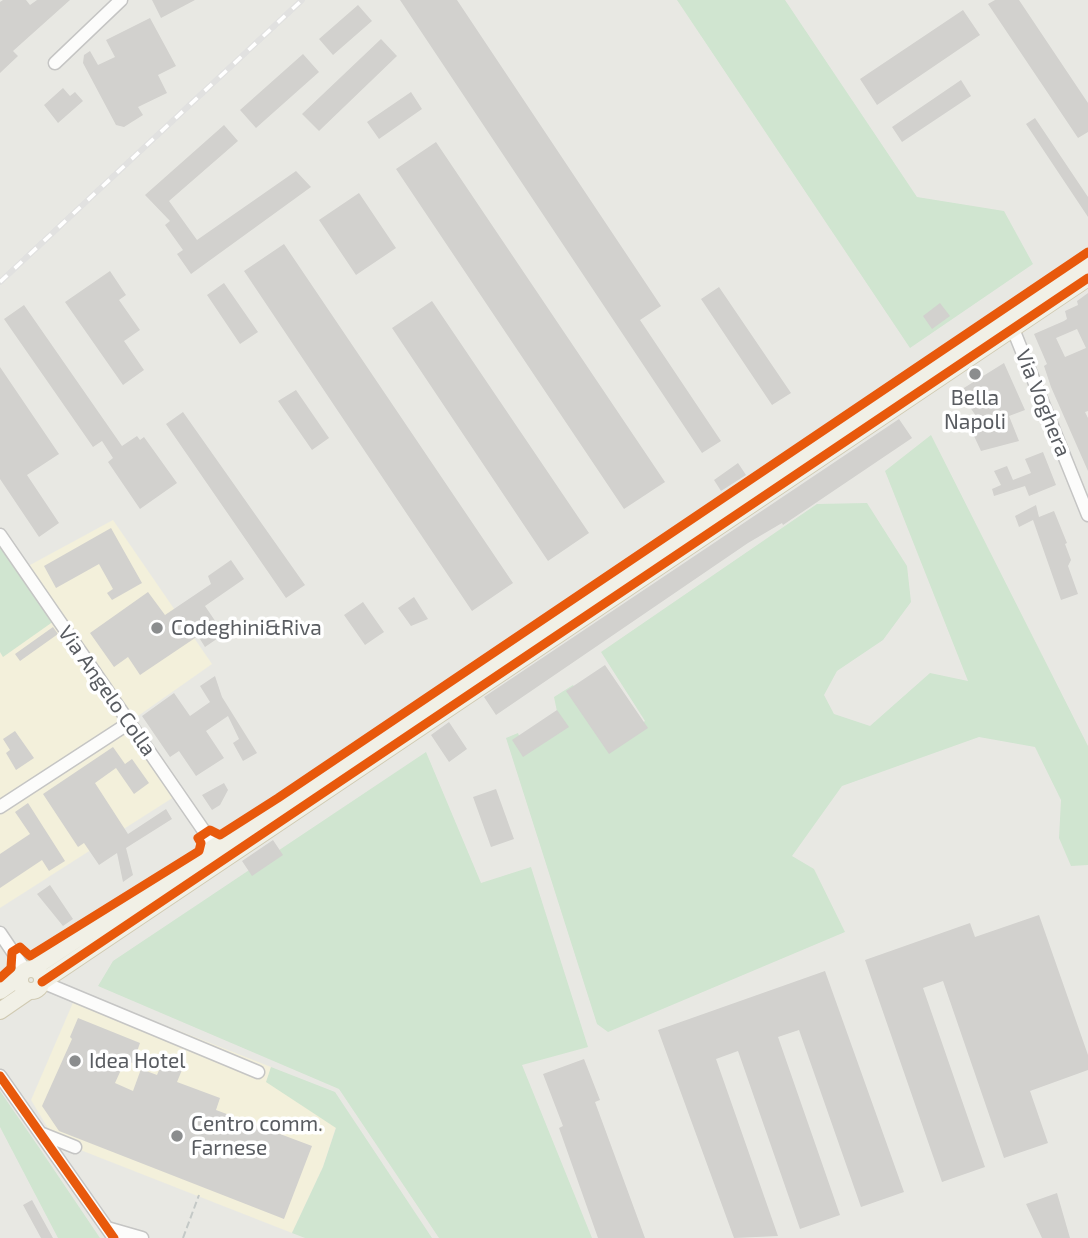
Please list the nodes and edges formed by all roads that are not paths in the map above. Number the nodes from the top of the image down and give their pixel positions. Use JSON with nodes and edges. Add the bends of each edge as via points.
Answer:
{"nodes":[{"id":1,"x":117,"y":2,"type":"edge"},
{"id":2,"x":55,"y":63,"type":"dead end"},
{"id":3,"x":1088,"y":262,"type":"edge"},
{"id":4,"x":1088,"y":278,"type":"edge"},
{"id":5,"x":1013,"y":330,"type":"junction"},
{"id":6,"x":1088,"y":515,"type":"edge"},
{"id":7,"x":0,"y":535,"type":"edge"},
{"id":8,"x":129,"y":723,"type":"junction"},
{"id":9,"x":0,"y":807,"type":"edge"},
{"id":10,"x":215,"y":847,"type":"junction"},
{"id":11,"x":0,"y":933,"type":"edge"},
{"id":12,"x":30,"y":978,"type":"junction"},
{"id":13,"x":0,"y":990,"type":"edge"},
{"id":14,"x":0,"y":1011,"type":"edge"},
{"id":15,"x":258,"y":1072,"type":"dead end"},
{"id":16,"x":0,"y":1076,"type":"edge"},
{"id":17,"x":40,"y":1133,"type":"junction"},
{"id":18,"x":75,"y":1147,"type":"dead end"},
{"id":19,"x":110,"y":1233,"type":"edge"},
{"id":20,"x":142,"y":1238,"type":"edge"}],
"edges":[{"from":1,"to":2,"type":"street"},
{"from":3,"to":10,"type":"main road"},
{"from":4,"to":5,"type":"main road"},
{"from":5,"to":6,"type":"street","name":"Via Voghera"},
{"from":5,"to":12,"type":"main road"},
{"from":7,"to":8,"type":"street","name":"Via Angelo Colla"},
{"from":8,"to":9,"type":"street"},
{"from":8,"to":10,"type":"street","name":"Via Angelo Colla"},
{"from":10,"to":12,"type":"main road"},
{"from":11,"to":12,"type":"street"},
{"from":12,"to":13,"type":"main road"},
{"from":12,"to":14,"type":"main road"},
{"from":12,"to":15,"type":"street"},
{"from":16,"to":17,"type":"street"},
{"from":17,"to":18,"type":"street"},
{"from":17,"to":19,"type":"street"},
{"from":19,"to":20,"type":"street"}]}
